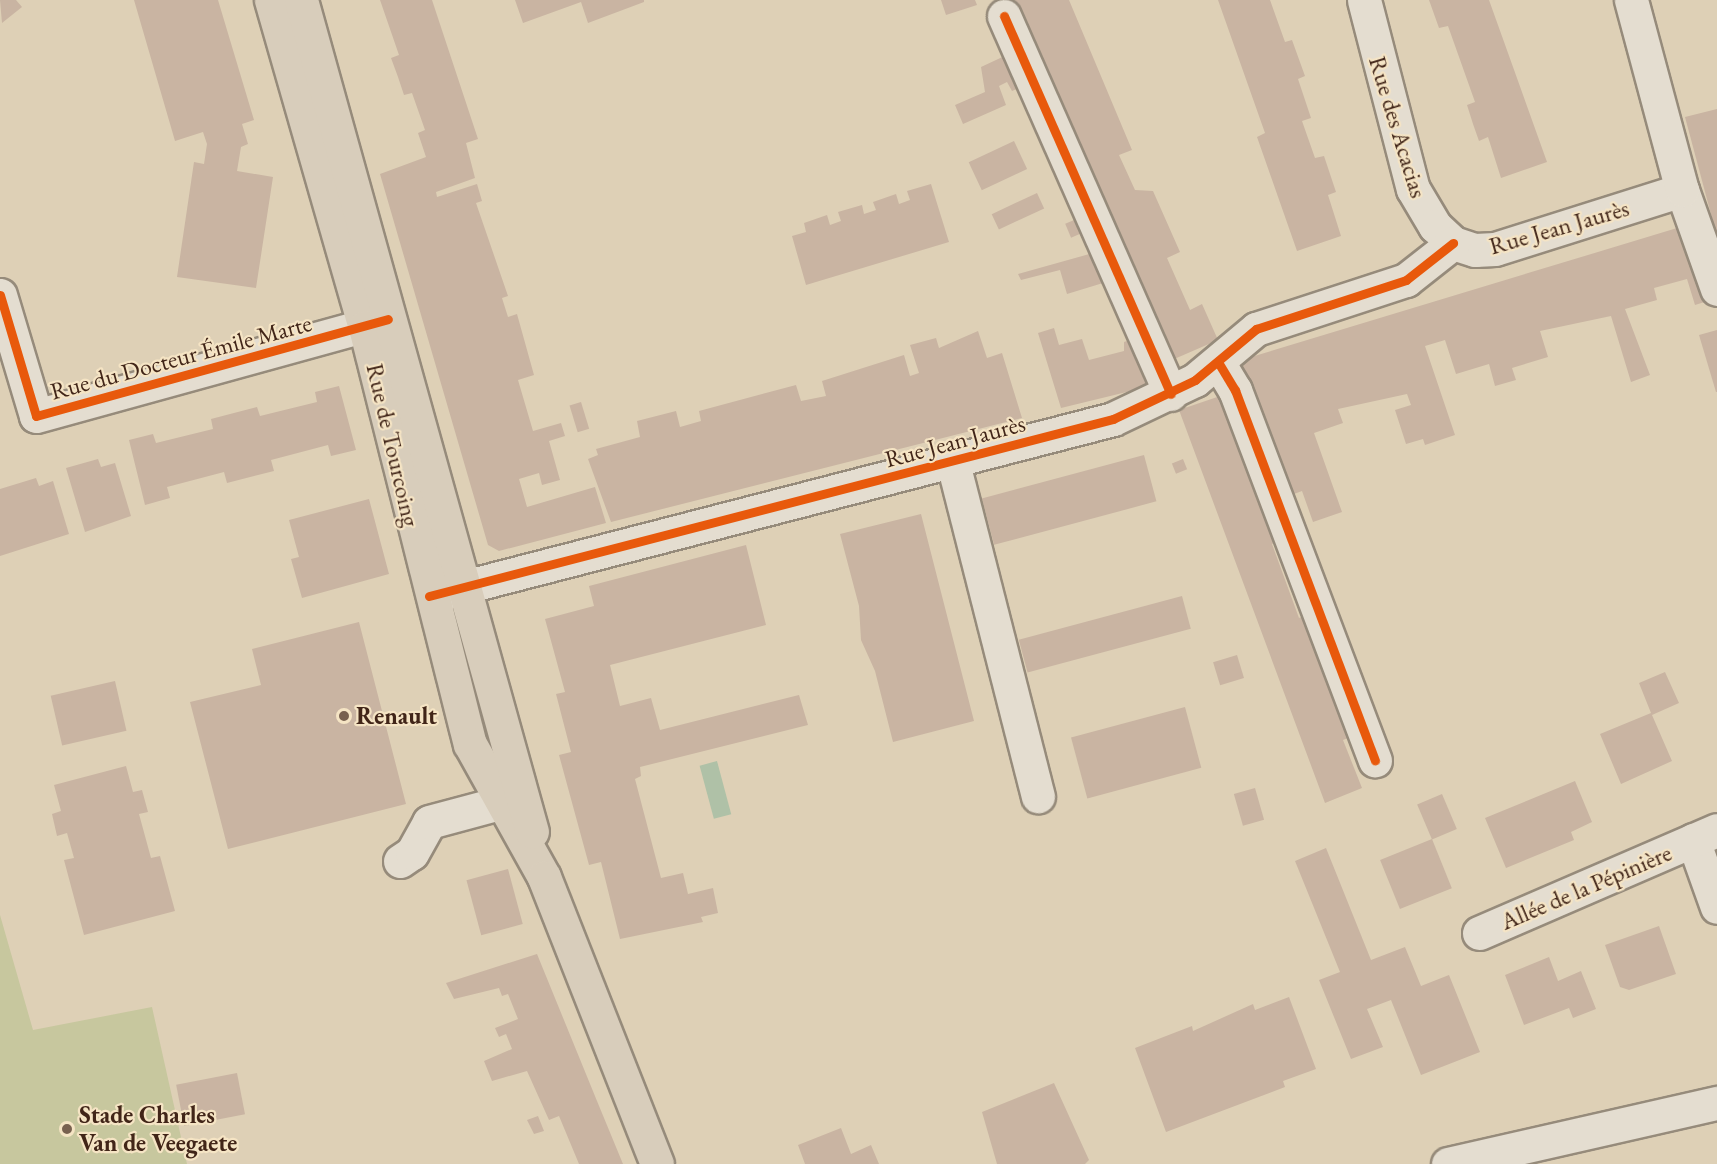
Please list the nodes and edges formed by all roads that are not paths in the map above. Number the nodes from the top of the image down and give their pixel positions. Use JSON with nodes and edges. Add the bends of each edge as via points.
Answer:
{"nodes":[{"id":1,"x":272,"y":0,"type":"edge"},
{"id":2,"x":301,"y":0,"type":"edge"},
{"id":3,"x":1364,"y":0,"type":"edge"},
{"id":4,"x":1631,"y":0,"type":"edge"},
{"id":5,"x":1004,"y":16,"type":"dead end"},
{"id":6,"x":1682,"y":190,"type":"junction"},
{"id":7,"x":1453,"y":243,"type":"junction"},
{"id":8,"x":1717,"y":289,"type":"edge"},
{"id":9,"x":0,"y":295,"type":"edge"},
{"id":10,"x":376,"y":323,"type":"junction"},
{"id":11,"x":1218,"y":362,"type":"junction"},
{"id":12,"x":1171,"y":394,"type":"junction"},
{"id":13,"x":953,"y":463,"type":"junction"},
{"id":14,"x":467,"y":586,"type":"junction"},
{"id":15,"x":429,"y":596,"type":"junction"},
{"id":16,"x":1375,"y":760,"type":"dead end"},
{"id":17,"x":1038,"y":796,"type":"dead end"},
{"id":18,"x":512,"y":800,"type":"junction"},
{"id":19,"x":1705,"y":835,"type":"edge"},
{"id":20,"x":400,"y":861,"type":"dead end"},
{"id":21,"x":1717,"y":907,"type":"edge"},
{"id":22,"x":1479,"y":933,"type":"dead end"},
{"id":23,"x":1717,"y":1103,"type":"edge"},
{"id":24,"x":657,"y":1164,"type":"edge"},
{"id":25,"x":1448,"y":1164,"type":"edge"}],
"edges":[{"from":1,"to":10,"type":"main road","name":"Rue de Tourcoing"},
{"from":2,"to":10,"type":"main road","name":"Rue de Tourcoing"},
{"from":3,"to":7,"type":"street","name":"Rue des Acacias","via":[[1413,189],[1435,226]]},
{"from":4,"to":6,"type":"street"},
{"from":5,"to":12,"type":"street"},
{"from":6,"to":7,"type":"street","name":"Rue Jean Jaurès","via":[[1495,249],[1475,250]]},
{"from":6,"to":8,"type":"street"},
{"from":7,"to":11,"type":"street","name":"Rue Jean Jaurès","via":[[1406,280],[1276,319]]},
{"from":9,"to":10,"type":"street","name":"Rue du Docteur Émile Marte","via":[[36,416]]},
{"from":10,"to":14,"type":"main road","name":"Rue de Tourcoing"},
{"from":10,"to":15,"type":"main road","name":"Rue de Tourcoing"},
{"from":11,"to":12,"type":"street","name":"Rue Jean Jaurès"},
{"from":11,"to":16,"type":"street","via":[[1234,390]]},
{"from":12,"to":13,"type":"street","name":"Rue Jean Jaurès","via":[[1113,419]]},
{"from":13,"to":14,"type":"street","name":"Rue Jean Jaurès"},
{"from":13,"to":17,"type":"street"},
{"from":14,"to":15,"type":"street","name":"Rue Jean Jaurès"},
{"from":14,"to":18,"type":"main road","name":"Rue de Tourcoing"},
{"from":15,"to":18,"type":"main road","name":"Rue de Tourcoing","via":[[470,744]]},
{"from":18,"to":20,"type":"street","via":[[429,822],[412,853]]},
{"from":18,"to":24,"type":"main road","name":"Rue de Tourcoing"},
{"from":19,"to":21,"type":"street","name":"Allée de la Pépinière"},
{"from":19,"to":22,"type":"street","name":"Allée de la Pépinière"},
{"from":23,"to":25,"type":"street"}]}
